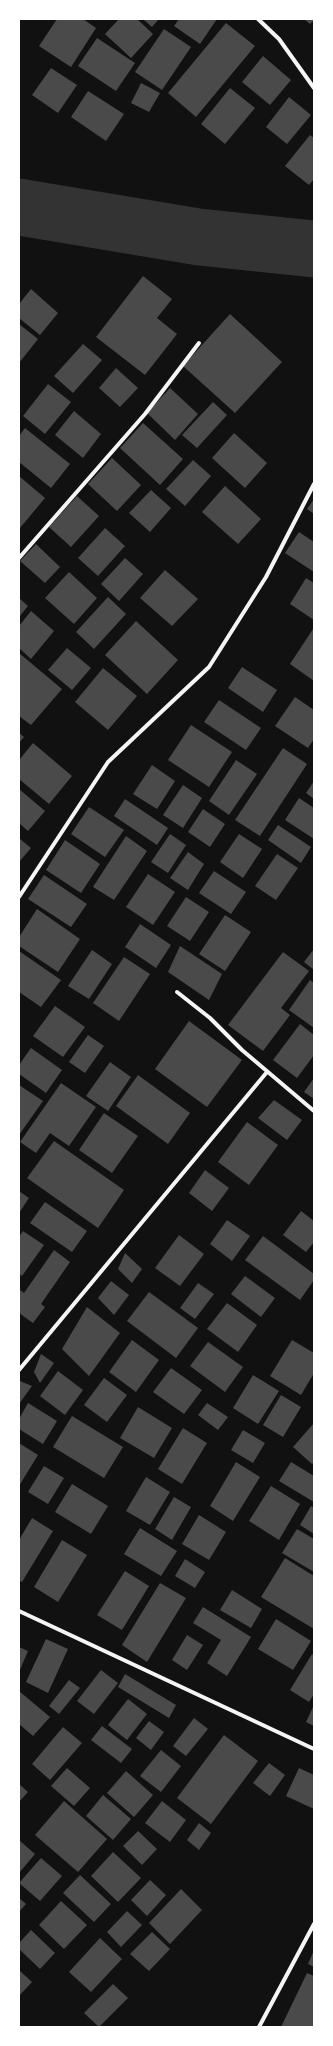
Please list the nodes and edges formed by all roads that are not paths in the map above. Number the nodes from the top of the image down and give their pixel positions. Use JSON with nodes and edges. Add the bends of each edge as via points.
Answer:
{"nodes":[{"id":1,"x":258,"y":19,"type":"edge"},
{"id":2,"x":314,"y":88,"type":"edge"},
{"id":3,"x":199,"y":343,"type":"dead end"},
{"id":4,"x":314,"y":484,"type":"edge"},
{"id":5,"x":19,"y":558,"type":"edge"},
{"id":6,"x":19,"y":897,"type":"edge"},
{"id":7,"x":177,"y":992,"type":"dead end"},
{"id":8,"x":267,"y":1072,"type":"junction"},
{"id":9,"x":314,"y":1112,"type":"edge"},
{"id":10,"x":19,"y":1370,"type":"edge"},
{"id":11,"x":19,"y":1611,"type":"edge"},
{"id":12,"x":314,"y":1750,"type":"edge"},
{"id":13,"x":314,"y":1924,"type":"edge"},
{"id":14,"x":259,"y":2027,"type":"edge"}],
"edges":[{"from":1,"to":2,"type":"street","via":[[279,39]]},
{"from":3,"to":5,"type":"street","via":[[145,414]]},
{"from":4,"to":6,"type":"street","via":[[266,577],[209,668],[108,762]]},
{"from":7,"to":8,"type":"street","via":[[210,1018]]},
{"from":8,"to":9,"type":"street"},
{"from":8,"to":10,"type":"street"},
{"from":11,"to":12,"type":"street"},
{"from":13,"to":14,"type":"street"}]}
